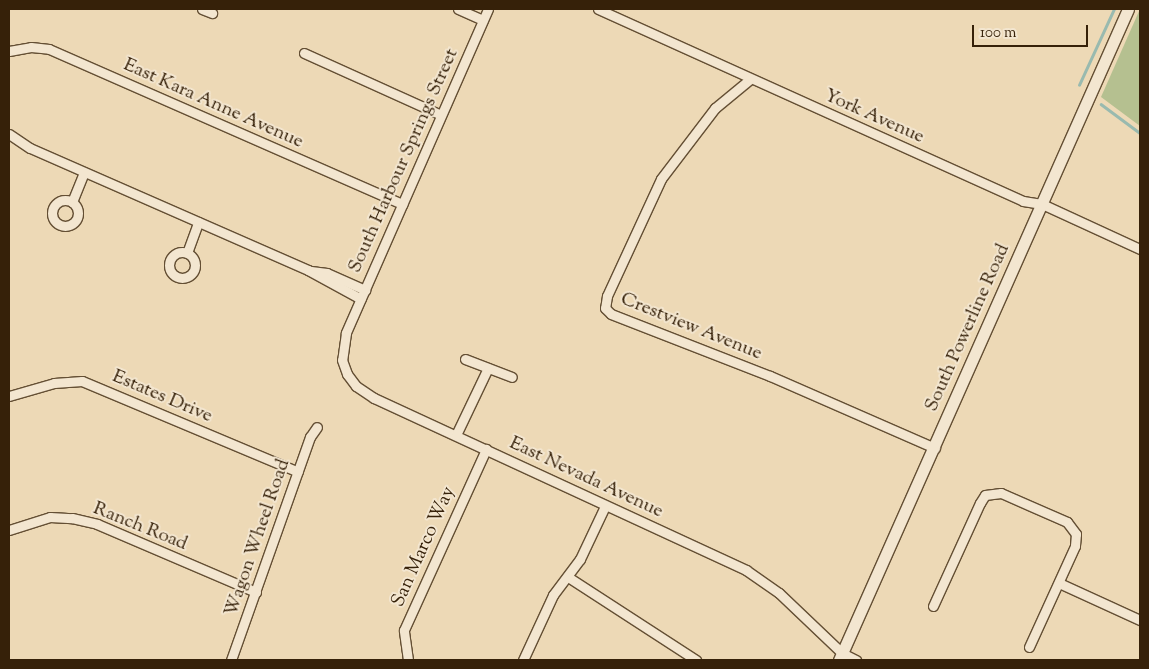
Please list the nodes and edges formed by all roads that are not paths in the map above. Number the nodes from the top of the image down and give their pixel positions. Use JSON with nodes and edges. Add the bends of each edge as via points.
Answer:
{"nodes":[{"id":1,"x":202,"y":9,"type":"edge"},
{"id":2,"x":458,"y":9,"type":"edge"},
{"id":3,"x":488,"y":9,"type":"edge"},
{"id":4,"x":598,"y":9,"type":"edge"},
{"id":5,"x":1128,"y":9,"type":"edge"},
{"id":6,"x":212,"y":13,"type":"dead end"},
{"id":7,"x":484,"y":20,"type":"junction"},
{"id":8,"x":9,"y":51,"type":"edge"},
{"id":9,"x":304,"y":53,"type":"dead end"},
{"id":10,"x":749,"y":80,"type":"junction"},
{"id":11,"x":441,"y":116,"type":"junction"},
{"id":12,"x":9,"y":134,"type":"edge"},
{"id":13,"x":84,"y":172,"type":"junction"},
{"id":14,"x":72,"y":202,"type":"dead end"},
{"id":15,"x":402,"y":204,"type":"junction"},
{"id":16,"x":1042,"y":204,"type":"junction"},
{"id":17,"x":198,"y":222,"type":"junction"},
{"id":18,"x":1140,"y":249,"type":"edge"},
{"id":19,"x":187,"y":253,"type":"dead end"},
{"id":20,"x":308,"y":270,"type":"junction"},
{"id":21,"x":365,"y":290,"type":"junction"},
{"id":22,"x":361,"y":299,"type":"junction"},
{"id":23,"x":349,"y":326,"type":"joint"},
{"id":24,"x":465,"y":359,"type":"dead end"},
{"id":25,"x":488,"y":368,"type":"junction"},
{"id":26,"x":512,"y":377,"type":"dead end"},
{"id":27,"x":9,"y":396,"type":"edge"},
{"id":28,"x":317,"y":427,"type":"dead end"},
{"id":29,"x":456,"y":435,"type":"junction"},
{"id":30,"x":934,"y":448,"type":"junction"},
{"id":31,"x":486,"y":449,"type":"junction"},
{"id":32,"x":298,"y":472,"type":"junction"},
{"id":33,"x":605,"y":506,"type":"junction"},
{"id":34,"x":9,"y":530,"type":"edge"},
{"id":35,"x":568,"y":577,"type":"junction"},
{"id":36,"x":1059,"y":583,"type":"junction"},
{"id":37,"x":256,"y":592,"type":"junction"},
{"id":38,"x":933,"y":606,"type":"dead end"},
{"id":39,"x":1140,"y":620,"type":"edge"},
{"id":40,"x":1029,"y":648,"type":"dead end"},
{"id":41,"x":841,"y":657,"type":"edge"},
{"id":42,"x":232,"y":660,"type":"edge"},
{"id":43,"x":408,"y":660,"type":"edge"},
{"id":44,"x":522,"y":660,"type":"edge"},
{"id":45,"x":696,"y":660,"type":"edge"},
{"id":46,"x":856,"y":660,"type":"edge"}],
"edges":[{"from":1,"to":6,"type":"street"},
{"from":2,"to":7,"type":"street"},
{"from":3,"to":7,"type":"street","name":"South Harbour Springs Street"},
{"from":4,"to":10,"type":"street","name":"York Avenue"},
{"from":5,"to":16,"type":"street","name":"South Powerline Road"},
{"from":7,"to":11,"type":"street","name":"South Harbour Springs Street"},
{"from":8,"to":15,"type":"street","name":"East Kara Anne Avenue","via":[[31,47],[50,49]]},
{"from":9,"to":11,"type":"street"},
{"from":10,"to":16,"type":"street","name":"York Avenue","via":[[1023,201]]},
{"from":10,"to":30,"type":"street","name":"Crestview Avenue","via":[[715,108],[661,179],[606,296],[605,308],[611,314],[770,376]]},
{"from":11,"to":15,"type":"street","name":"South Harbour Springs Street"},
{"from":12,"to":13,"type":"street","via":[[30,148]]},
{"from":13,"to":14,"type":"street"},
{"from":13,"to":17,"type":"street"},
{"from":15,"to":21,"type":"street","name":"South Harbour Springs Street"},
{"from":16,"to":18,"type":"street","name":"York Avenue"},
{"from":16,"to":30,"type":"street","name":"South Powerline Road"},
{"from":17,"to":19,"type":"street"},
{"from":17,"to":20,"type":"street"},
{"from":20,"to":21,"type":"street","via":[[327,273]]},
{"from":20,"to":22,"type":"street"},
{"from":21,"to":22,"type":"street","name":"South Harbour Springs Street"},
{"from":22,"to":23,"type":"street","name":"South Harbour Springs Street"},
{"from":23,"to":29,"type":"street","name":"East Nevada Avenue","via":[[342,360],[356,386]]},
{"from":24,"to":25,"type":"street"},
{"from":25,"to":26,"type":"street"},
{"from":25,"to":29,"type":"street"},
{"from":27,"to":32,"type":"street","name":"Estates Drive","via":[[54,383],[82,381]]},
{"from":28,"to":32,"type":"street","name":"Wagon Wheel Road","via":[[310,437]]},
{"from":29,"to":31,"type":"street","name":"East Nevada Avenue"},
{"from":30,"to":41,"type":"street","name":"South Powerline Road"},
{"from":31,"to":33,"type":"street","name":"East Nevada Avenue"},
{"from":31,"to":43,"type":"street","name":"San Marco Way","via":[[404,630]]},
{"from":32,"to":37,"type":"street","name":"Wagon Wheel Road"},
{"from":33,"to":35,"type":"street"},
{"from":33,"to":41,"type":"street","name":"East Nevada Avenue","via":[[746,570],[779,593]]},
{"from":34,"to":37,"type":"street","name":"Ranch Road","via":[[50,517],[97,524]]},
{"from":35,"to":44,"type":"street","via":[[553,595]]},
{"from":35,"to":45,"type":"street"},
{"from":36,"to":38,"type":"street","via":[[1076,534],[1067,522],[1002,493],[985,496]]},
{"from":36,"to":39,"type":"street"},
{"from":36,"to":40,"type":"street"},
{"from":37,"to":42,"type":"street","name":"Wagon Wheel Road"},
{"from":41,"to":46,"type":"street","name":"East Nevada Avenue"}]}
